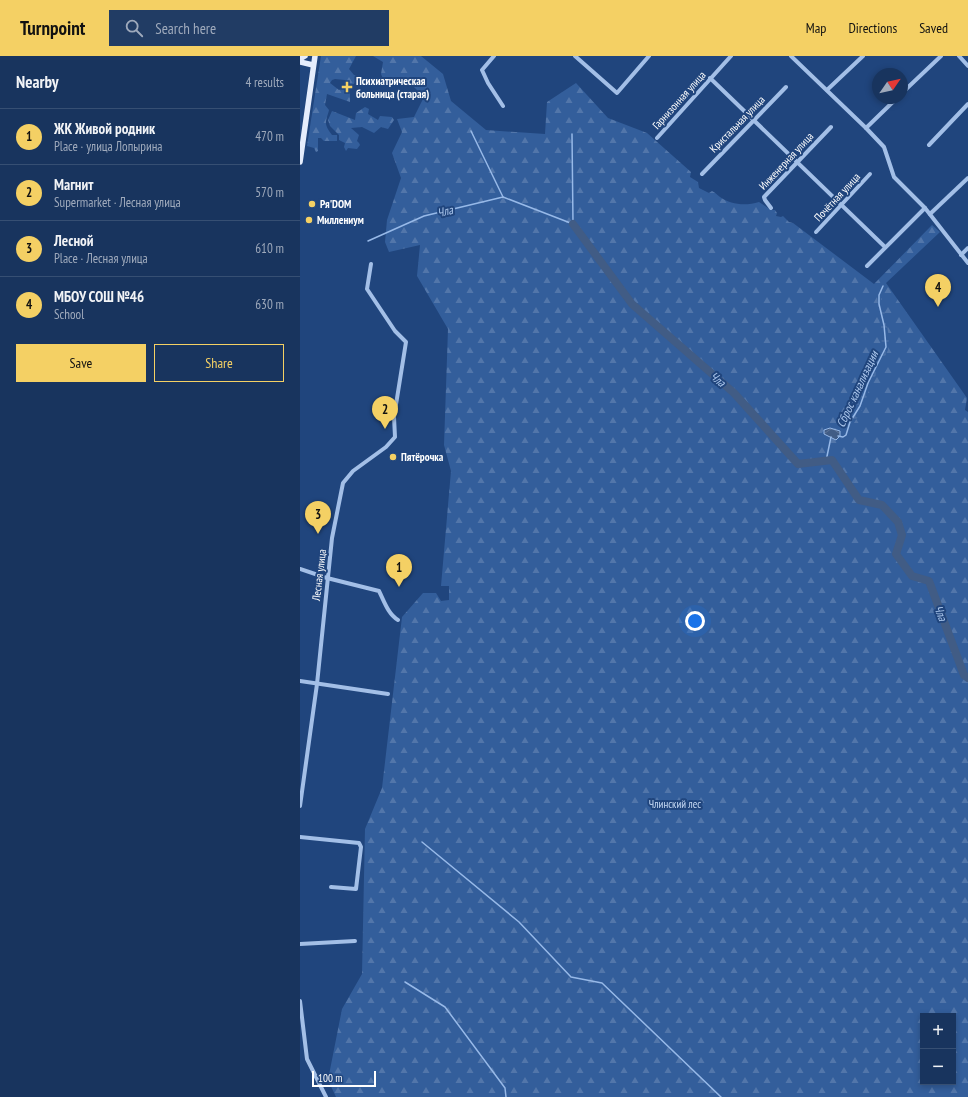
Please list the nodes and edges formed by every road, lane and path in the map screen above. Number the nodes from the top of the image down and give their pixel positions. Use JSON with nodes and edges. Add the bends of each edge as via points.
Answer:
{"nodes":[{"id":1,"x":305,"y":56,"type":"edge"},
{"id":2,"x":315,"y":56,"type":"edge"},
{"id":3,"x":494,"y":56,"type":"edge"},
{"id":4,"x":575,"y":56,"type":"edge"},
{"id":5,"x":649,"y":56,"type":"edge"},
{"id":6,"x":731,"y":56,"type":"edge"},
{"id":7,"x":791,"y":56,"type":"edge"},
{"id":8,"x":863,"y":56,"type":"edge"},
{"id":9,"x":941,"y":56,"type":"edge"},
{"id":10,"x":959,"y":56,"type":"edge"},
{"id":11,"x":300,"y":60,"type":"edge"},
{"id":12,"x":314,"y":65,"type":"junction"},
{"id":13,"x":968,"y":66,"type":"edge"},
{"id":14,"x":710,"y":78,"type":"junction"},
{"id":15,"x":786,"y":87,"type":"dead end"},
{"id":16,"x":908,"y":87,"type":"edge"},
{"id":17,"x":827,"y":90,"type":"junction"},
{"id":18,"x":891,"y":104,"type":"edge"},
{"id":19,"x":968,"y":104,"type":"edge"},
{"id":20,"x":503,"y":106,"type":"dead end"},
{"id":21,"x":753,"y":120,"type":"junction"},
{"id":22,"x":831,"y":127,"type":"dead end"},
{"id":23,"x":866,"y":128,"type":"junction"},
{"id":24,"x":656,"y":138,"type":"dead end"},
{"id":25,"x":929,"y":145,"type":"dead end"},
{"id":26,"x":300,"y":162,"type":"edge"},
{"id":27,"x":797,"y":162,"type":"junction"},
{"id":28,"x":702,"y":174,"type":"dead end"},
{"id":29,"x":870,"y":174,"type":"dead end"},
{"id":30,"x":968,"y":178,"type":"edge"},
{"id":31,"x":841,"y":204,"type":"junction"},
{"id":32,"x":771,"y":208,"type":"dead end"},
{"id":33,"x":925,"y":208,"type":"junction"},
{"id":34,"x":930,"y":214,"type":"junction"},
{"id":35,"x":816,"y":232,"type":"dead end"},
{"id":36,"x":885,"y":247,"type":"junction"},
{"id":37,"x":968,"y":248,"type":"edge"},
{"id":38,"x":961,"y":255,"type":"junction"},
{"id":39,"x":968,"y":263,"type":"edge"},
{"id":40,"x":371,"y":264,"type":"dead end"},
{"id":41,"x":867,"y":266,"type":"dead end"},
{"id":42,"x":300,"y":568,"type":"edge"},
{"id":43,"x":327,"y":578,"type":"junction"},
{"id":44,"x":398,"y":620,"type":"dead end"},
{"id":45,"x":300,"y":681,"type":"edge"},
{"id":46,"x":317,"y":684,"type":"junction"},
{"id":47,"x":388,"y":694,"type":"dead end"},
{"id":48,"x":300,"y":806,"type":"edge"},
{"id":49,"x":300,"y":837,"type":"edge"},
{"id":50,"x":331,"y":887,"type":"dead end"},
{"id":51,"x":355,"y":941,"type":"dead end"},
{"id":52,"x":300,"y":944,"type":"edge"},
{"id":53,"x":300,"y":1001,"type":"edge"},
{"id":54,"x":326,"y":1097,"type":"edge"}],
"edges":[{"from":1,"to":11,"type":"main road"},
{"from":2,"to":12,"type":"main road"},
{"from":3,"to":20,"type":"street","via":[[482,70]]},
{"from":4,"to":5,"type":"street","via":[[617,93]]},
{"from":6,"to":14,"type":"street","name":"Гарнизонная улица"},
{"from":7,"to":17,"type":"street"},
{"from":8,"to":17,"type":"street"},
{"from":9,"to":16,"type":"street"},
{"from":10,"to":13,"type":"street"},
{"from":11,"to":12,"type":"main road"},
{"from":12,"to":26,"type":"main road"},
{"from":14,"to":21,"type":"street"},
{"from":14,"to":24,"type":"street","name":"Гарнизонная улица"},
{"from":15,"to":21,"type":"street","name":"Кристальная улица"},
{"from":17,"to":23,"type":"street"},
{"from":18,"to":23,"type":"street"},
{"from":19,"to":25,"type":"street"},
{"from":21,"to":27,"type":"street"},
{"from":21,"to":28,"type":"street","name":"Кристальная улица"},
{"from":22,"to":27,"type":"street","name":"Инженерная улица"},
{"from":23,"to":33,"type":"street","via":[[884,147],[894,177]]},
{"from":27,"to":31,"type":"street"},
{"from":27,"to":32,"type":"street","name":"Инженерная улица","via":[[764,197]]},
{"from":29,"to":31,"type":"street","name":"Почётная улица"},
{"from":30,"to":34,"type":"street"},
{"from":31,"to":35,"type":"street","name":"Почётная улица"},
{"from":31,"to":36,"type":"street"},
{"from":33,"to":34,"type":"street"},
{"from":33,"to":36,"type":"street"},
{"from":34,"to":38,"type":"street"},
{"from":36,"to":41,"type":"street"},
{"from":37,"to":38,"type":"street"},
{"from":38,"to":39,"type":"street"},
{"from":40,"to":43,"type":"street","name":"Лесная улица","via":[[367,289],[395,331],[406,342],[394,417],[396,430],[391,442],[353,471],[344,483],[332,538]]},
{"from":42,"to":43,"type":"street"},
{"from":43,"to":44,"type":"street","via":[[379,591],[388,610]]},
{"from":43,"to":46,"type":"street","name":"Лесная улица"},
{"from":45,"to":46,"type":"street"},
{"from":46,"to":47,"type":"street"},
{"from":46,"to":48,"type":"street","name":"Лесная улица"},
{"from":49,"to":50,"type":"street","via":[[359,843],[362,847],[356,889]]},
{"from":51,"to":52,"type":"street"},
{"from":53,"to":54,"type":"street","via":[[307,1059]]}]}
